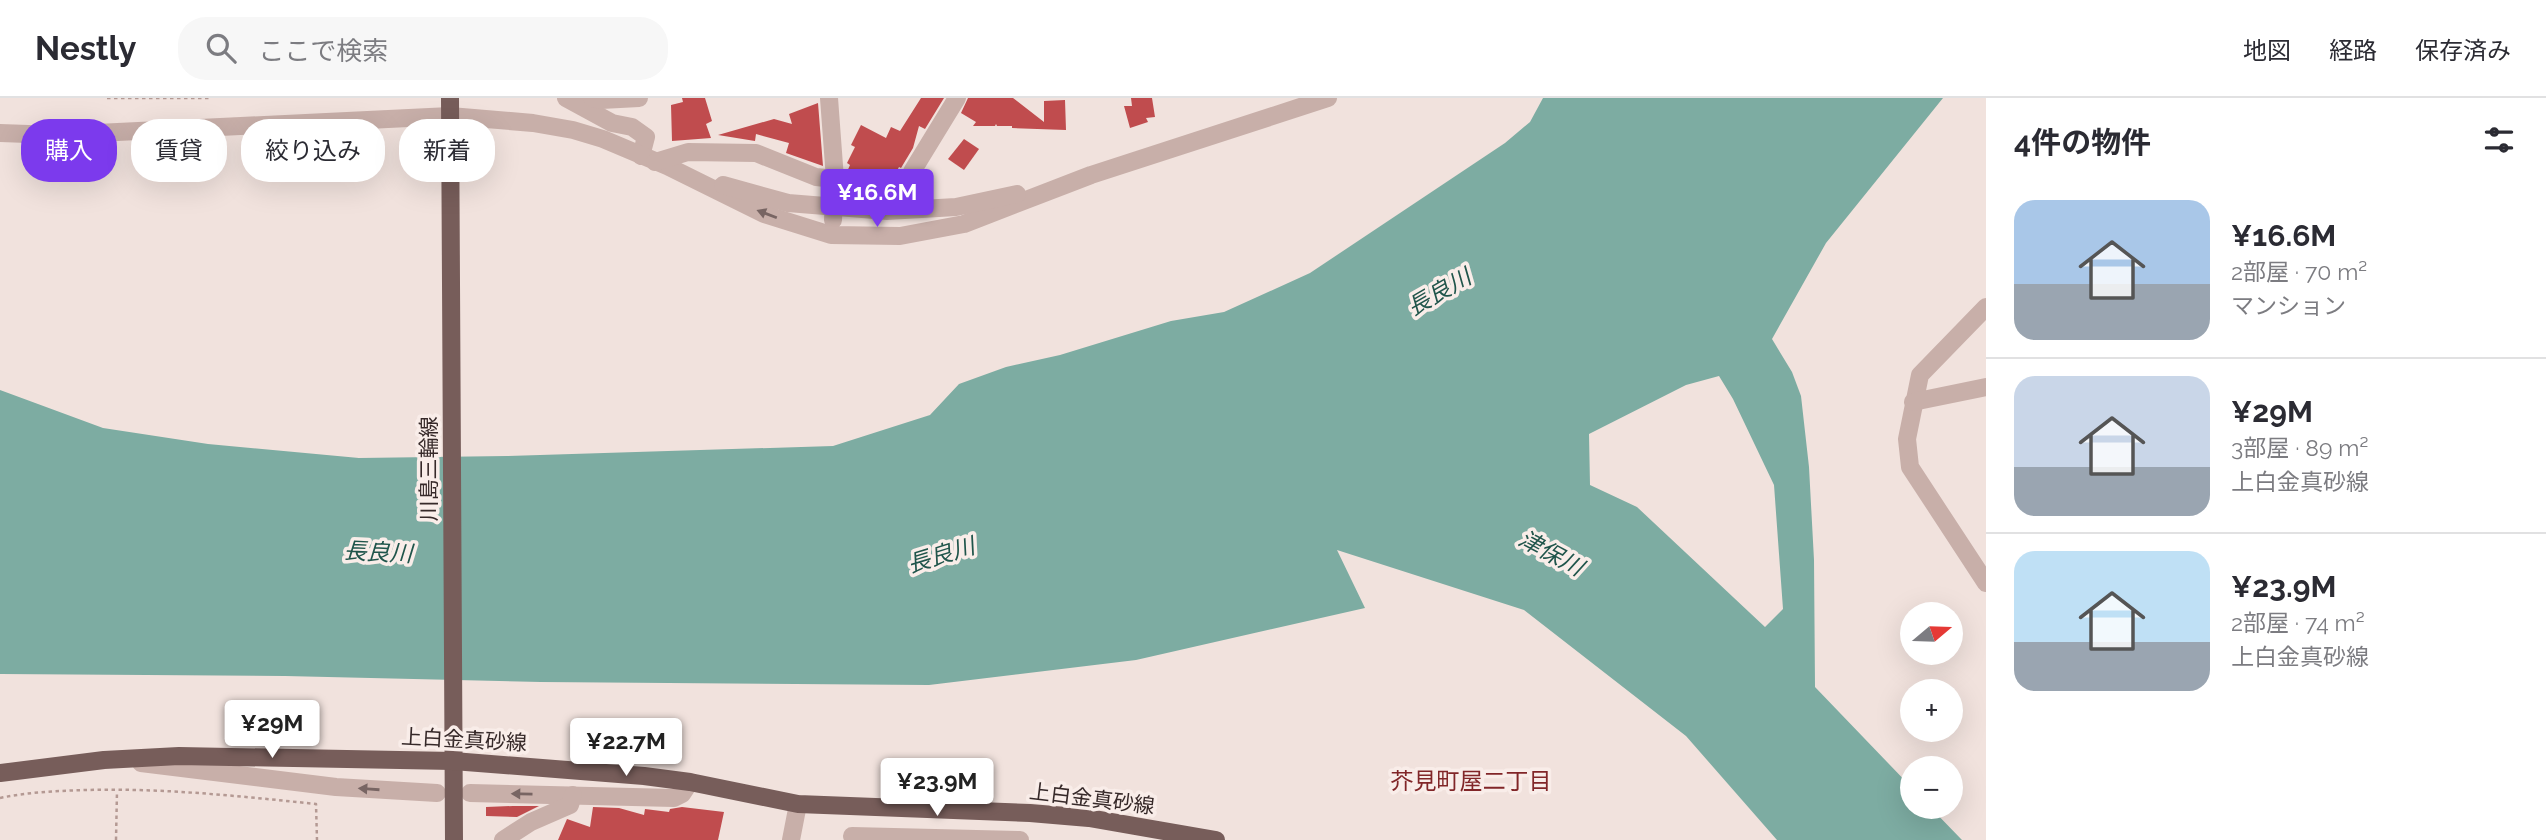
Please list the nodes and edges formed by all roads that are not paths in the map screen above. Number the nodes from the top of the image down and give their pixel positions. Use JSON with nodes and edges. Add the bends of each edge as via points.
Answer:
{"nodes":[{"id":1,"x":450,"y":98,"type":"edge"},
{"id":2,"x":566,"y":98,"type":"edge"},
{"id":3,"x":592,"y":98,"type":"edge"},
{"id":4,"x":639,"y":98,"type":"edge"},
{"id":5,"x":829,"y":98,"type":"edge"},
{"id":6,"x":957,"y":98,"type":"edge"},
{"id":7,"x":1328,"y":98,"type":"edge"},
{"id":8,"x":450,"y":116,"type":"junction"},
{"id":9,"x":0,"y":133,"type":"edge"},
{"id":10,"x":655,"y":161,"type":"junction"},
{"id":11,"x":1091,"y":175,"type":"junction"},
{"id":12,"x":835,"y":180,"type":"junction"},
{"id":13,"x":835,"y":208,"type":"junction"},
{"id":14,"x":902,"y":210,"type":"junction"},
{"id":15,"x":831,"y":235,"type":"junction"},
{"id":16,"x":1986,"y":307,"type":"edge"},
{"id":17,"x":1986,"y":387,"type":"edge"},
{"id":18,"x":1913,"y":402,"type":"junction"},
{"id":19,"x":1986,"y":583,"type":"edge"},
{"id":20,"x":104,"y":760,"type":"junction"},
{"id":21,"x":453,"y":761,"type":"junction"},
{"id":22,"x":0,"y":773,"type":"edge"},
{"id":23,"x":690,"y":782,"type":"junction"},
{"id":24,"x":437,"y":793,"type":"dead end"},
{"id":25,"x":470,"y":793,"type":"dead end"},
{"id":26,"x":573,"y":795,"type":"junction"},
{"id":27,"x":798,"y":804,"type":"junction"},
{"id":28,"x":852,"y":836,"type":"dead end"},
{"id":29,"x":954,"y":839,"type":"edge"},
{"id":30,"x":454,"y":840,"type":"edge"},
{"id":31,"x":503,"y":840,"type":"edge"},
{"id":32,"x":791,"y":840,"type":"edge"},
{"id":33,"x":1020,"y":840,"type":"edge"},
{"id":34,"x":1216,"y":840,"type":"edge"}],
"edges":[{"from":1,"to":8,"type":"main road","name":"川島三輪線"},
{"from":2,"to":10,"type":"street","via":[[612,123],[632,127],[646,137]]},
{"from":3,"to":4,"type":"street"},
{"from":5,"to":12,"type":"street"},
{"from":6,"to":14,"type":"street","via":[[913,170],[901,195]]},
{"from":7,"to":11,"type":"street"},
{"from":8,"to":9,"type":"street","via":[[56,135]]},
{"from":8,"to":10,"type":"street","via":[[573,130]]},
{"from":8,"to":21,"type":"main road","name":"川島三輪線"},
{"from":10,"to":12,"type":"street","via":[[688,152],[756,153]]},
{"from":10,"to":13,"type":"street","via":[[788,203]]},
{"from":15,"to":10,"type":"street","one_way":true,"via":[[764,214]]},
{"from":11,"to":14,"type":"street","via":[[956,207]]},
{"from":11,"to":15,"type":"street","via":[[964,223],[900,236]]},
{"from":12,"to":13,"type":"street"},
{"from":13,"to":14,"type":"street"},
{"from":13,"to":15,"type":"street"},
{"from":16,"to":18,"type":"street","via":[[1920,375]]},
{"from":17,"to":18,"type":"street"},
{"from":18,"to":19,"type":"street","via":[[1907,439],[1910,467]]},
{"from":20,"to":21,"type":"main road","name":"上白金真砂線","via":[[193,756]]},
{"from":20,"to":22,"type":"main road","name":"上白金真砂線"},
{"from":24,"to":20,"type":"street","one_way":true,"via":[[337,787]]},
{"from":21,"to":23,"type":"main road","name":"上白金真砂線"},
{"from":21,"to":30,"type":"main road","name":"川島三輪線"},
{"from":23,"to":26,"type":"street","via":[[674,798]]},
{"from":23,"to":27,"type":"main road","name":"上白金真砂線"},
{"from":26,"to":25,"type":"street","one_way":true},
{"from":26,"to":31,"type":"street","via":[[570,805]]},
{"from":27,"to":32,"type":"street"},
{"from":27,"to":34,"type":"main road","name":"上白金真砂線","via":[[1089,818]]},
{"from":28,"to":29,"type":"street"},
{"from":29,"to":33,"type":"street"}]}
